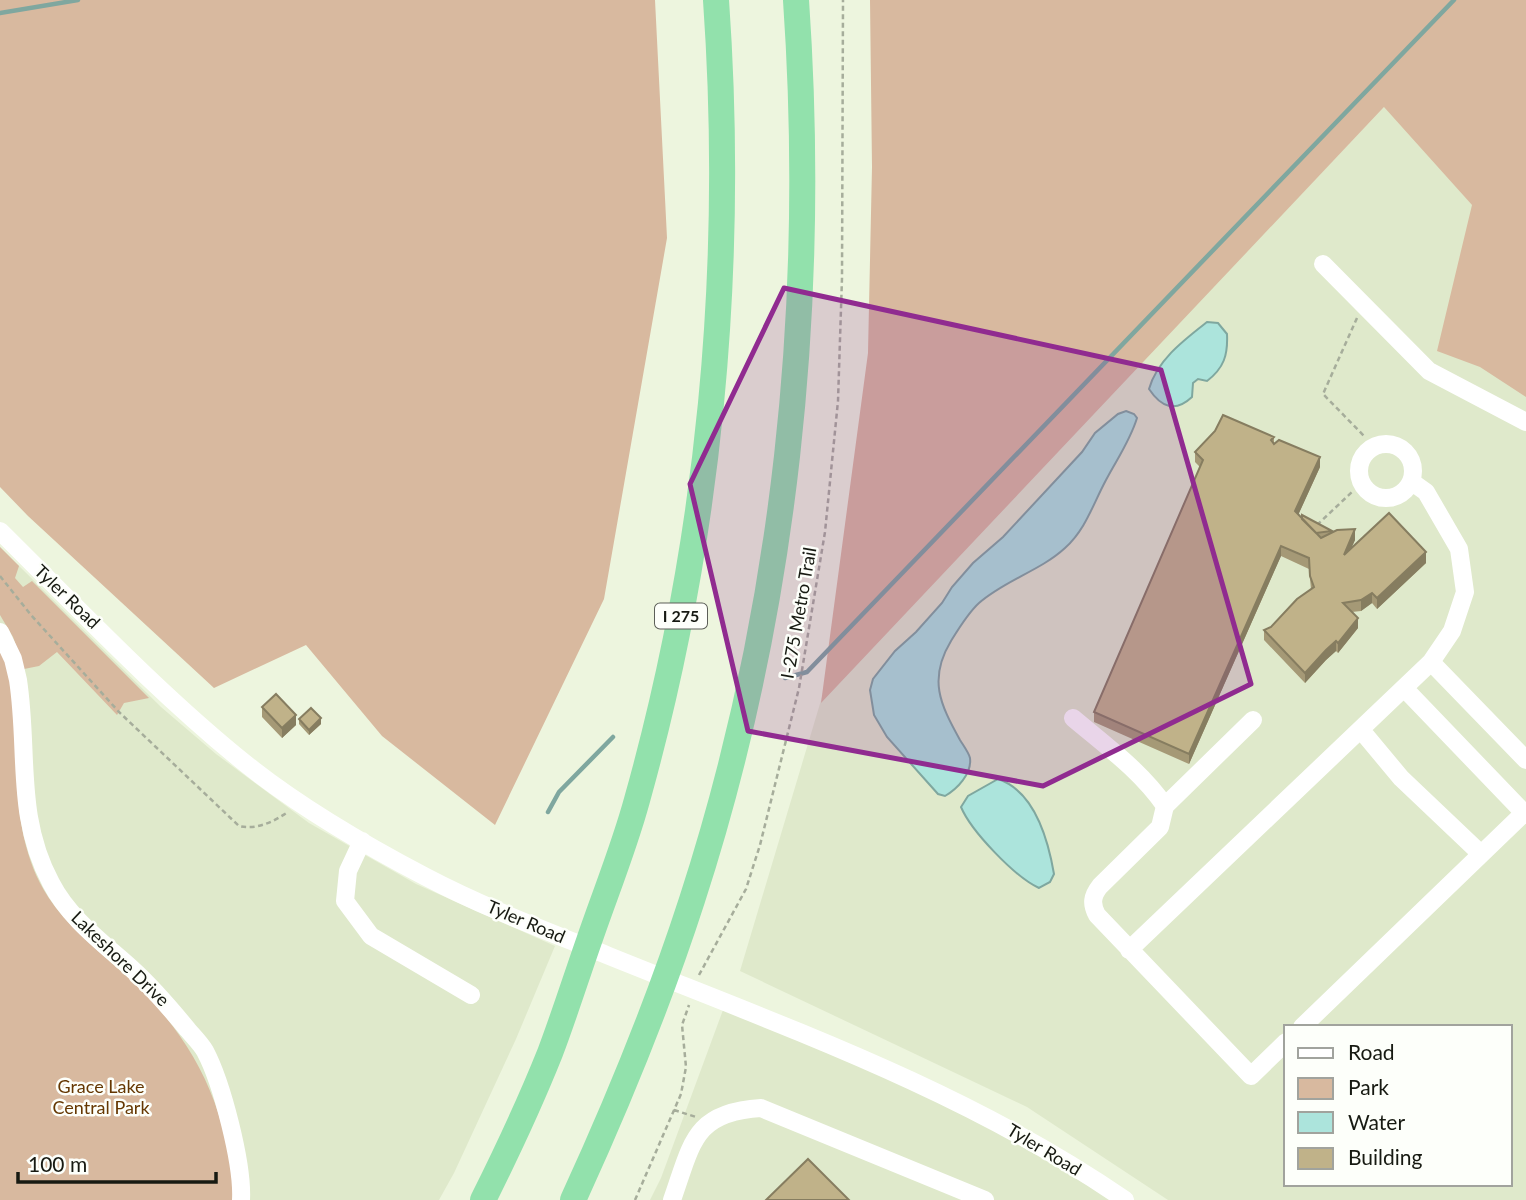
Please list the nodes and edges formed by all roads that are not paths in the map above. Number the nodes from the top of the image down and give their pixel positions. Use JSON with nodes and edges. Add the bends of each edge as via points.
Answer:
{"nodes":[{"id":1,"x":716,"y":0,"type":"edge"},
{"id":2,"x":796,"y":0,"type":"edge"},
{"id":3,"x":1323,"y":264,"type":"dead end"},
{"id":4,"x":1526,"y":422,"type":"edge"},
{"id":5,"x":1412,"y":482,"type":"junction"},
{"id":6,"x":0,"y":531,"type":"edge"},
{"id":7,"x":0,"y":632,"type":"edge"},
{"id":8,"x":1431,"y":662,"type":"junction"},
{"id":9,"x":1404,"y":688,"type":"junction"},
{"id":10,"x":1073,"y":718,"type":"dead end"},
{"id":11,"x":1254,"y":720,"type":"dead end"},
{"id":12,"x":1361,"y":730,"type":"junction"},
{"id":13,"x":1526,"y":760,"type":"edge"},
{"id":14,"x":1165,"y":806,"type":"junction"},
{"id":15,"x":1525,"y":813,"type":"edge"},
{"id":16,"x":362,"y":841,"type":"junction"},
{"id":17,"x":1481,"y":854,"type":"junction"},
{"id":18,"x":1129,"y":950,"type":"junction"},
{"id":19,"x":471,"y":995,"type":"dead end"},
{"id":20,"x":1304,"y":1025,"type":"edge"},
{"id":21,"x":1284,"y":1044,"type":"edge"},
{"id":22,"x":241,"y":1200,"type":"edge"},
{"id":23,"x":483,"y":1200,"type":"edge"},
{"id":24,"x":573,"y":1200,"type":"edge"},
{"id":25,"x":672,"y":1200,"type":"edge"},
{"id":26,"x":985,"y":1200,"type":"edge"},
{"id":27,"x":1125,"y":1200,"type":"edge"}],
"edges":[{"from":1,"to":23,"type":"highway","number":"I 275","via":[[723,130],[721,280],[708,439],[684,603],[656,730],[624,842],[550,1053]]},
{"from":2,"to":24,"type":"highway","via":[[804,139],[802,288],[786,467],[762,617],[734,746],[692,901],[645,1033]]},
{"from":3,"to":4,"type":"street","via":[[1362,311],[1429,371]]},
{"from":5,"to":5,"type":"street","via":[[1394,498],[1371,494],[1361,482],[1359,466],[1369,442],[1405,451],[1413,466]]},
{"from":5,"to":8,"type":"street","via":[[1426,492],[1459,549],[1465,592],[1452,631]]},
{"from":6,"to":16,"type":"street","name":"Tyler Road","via":[[202,727],[301,804]]},
{"from":7,"to":22,"type":"street","name":"Lakeshore Drive","via":[[19,680],[27,815],[40,860],[68,908],[159,995],[204,1050],[225,1105]]},
{"from":8,"to":9,"type":"street"},
{"from":8,"to":13,"type":"street"},
{"from":9,"to":12,"type":"street"},
{"from":9,"to":15,"type":"street"},
{"from":10,"to":14,"type":"street","via":[[1128,765]]},
{"from":11,"to":14,"type":"street"},
{"from":12,"to":17,"type":"street","via":[[1401,778]]},
{"from":12,"to":18,"type":"street"},
{"from":14,"to":18,"type":"street","via":[[1160,827],[1093,897],[1097,915]]},
{"from":15,"to":17,"type":"street"},
{"from":16,"to":19,"type":"street","via":[[348,871],[345,901],[371,936]]},
{"from":16,"to":27,"type":"street","name":"Tyler Road","via":[[495,910],[957,1101]]},
{"from":17,"to":20,"type":"street"},
{"from":18,"to":21,"type":"street","via":[[1251,1076]]},
{"from":25,"to":26,"type":"street","via":[[692,1143],[709,1122],[737,1110],[761,1108]]}]}
